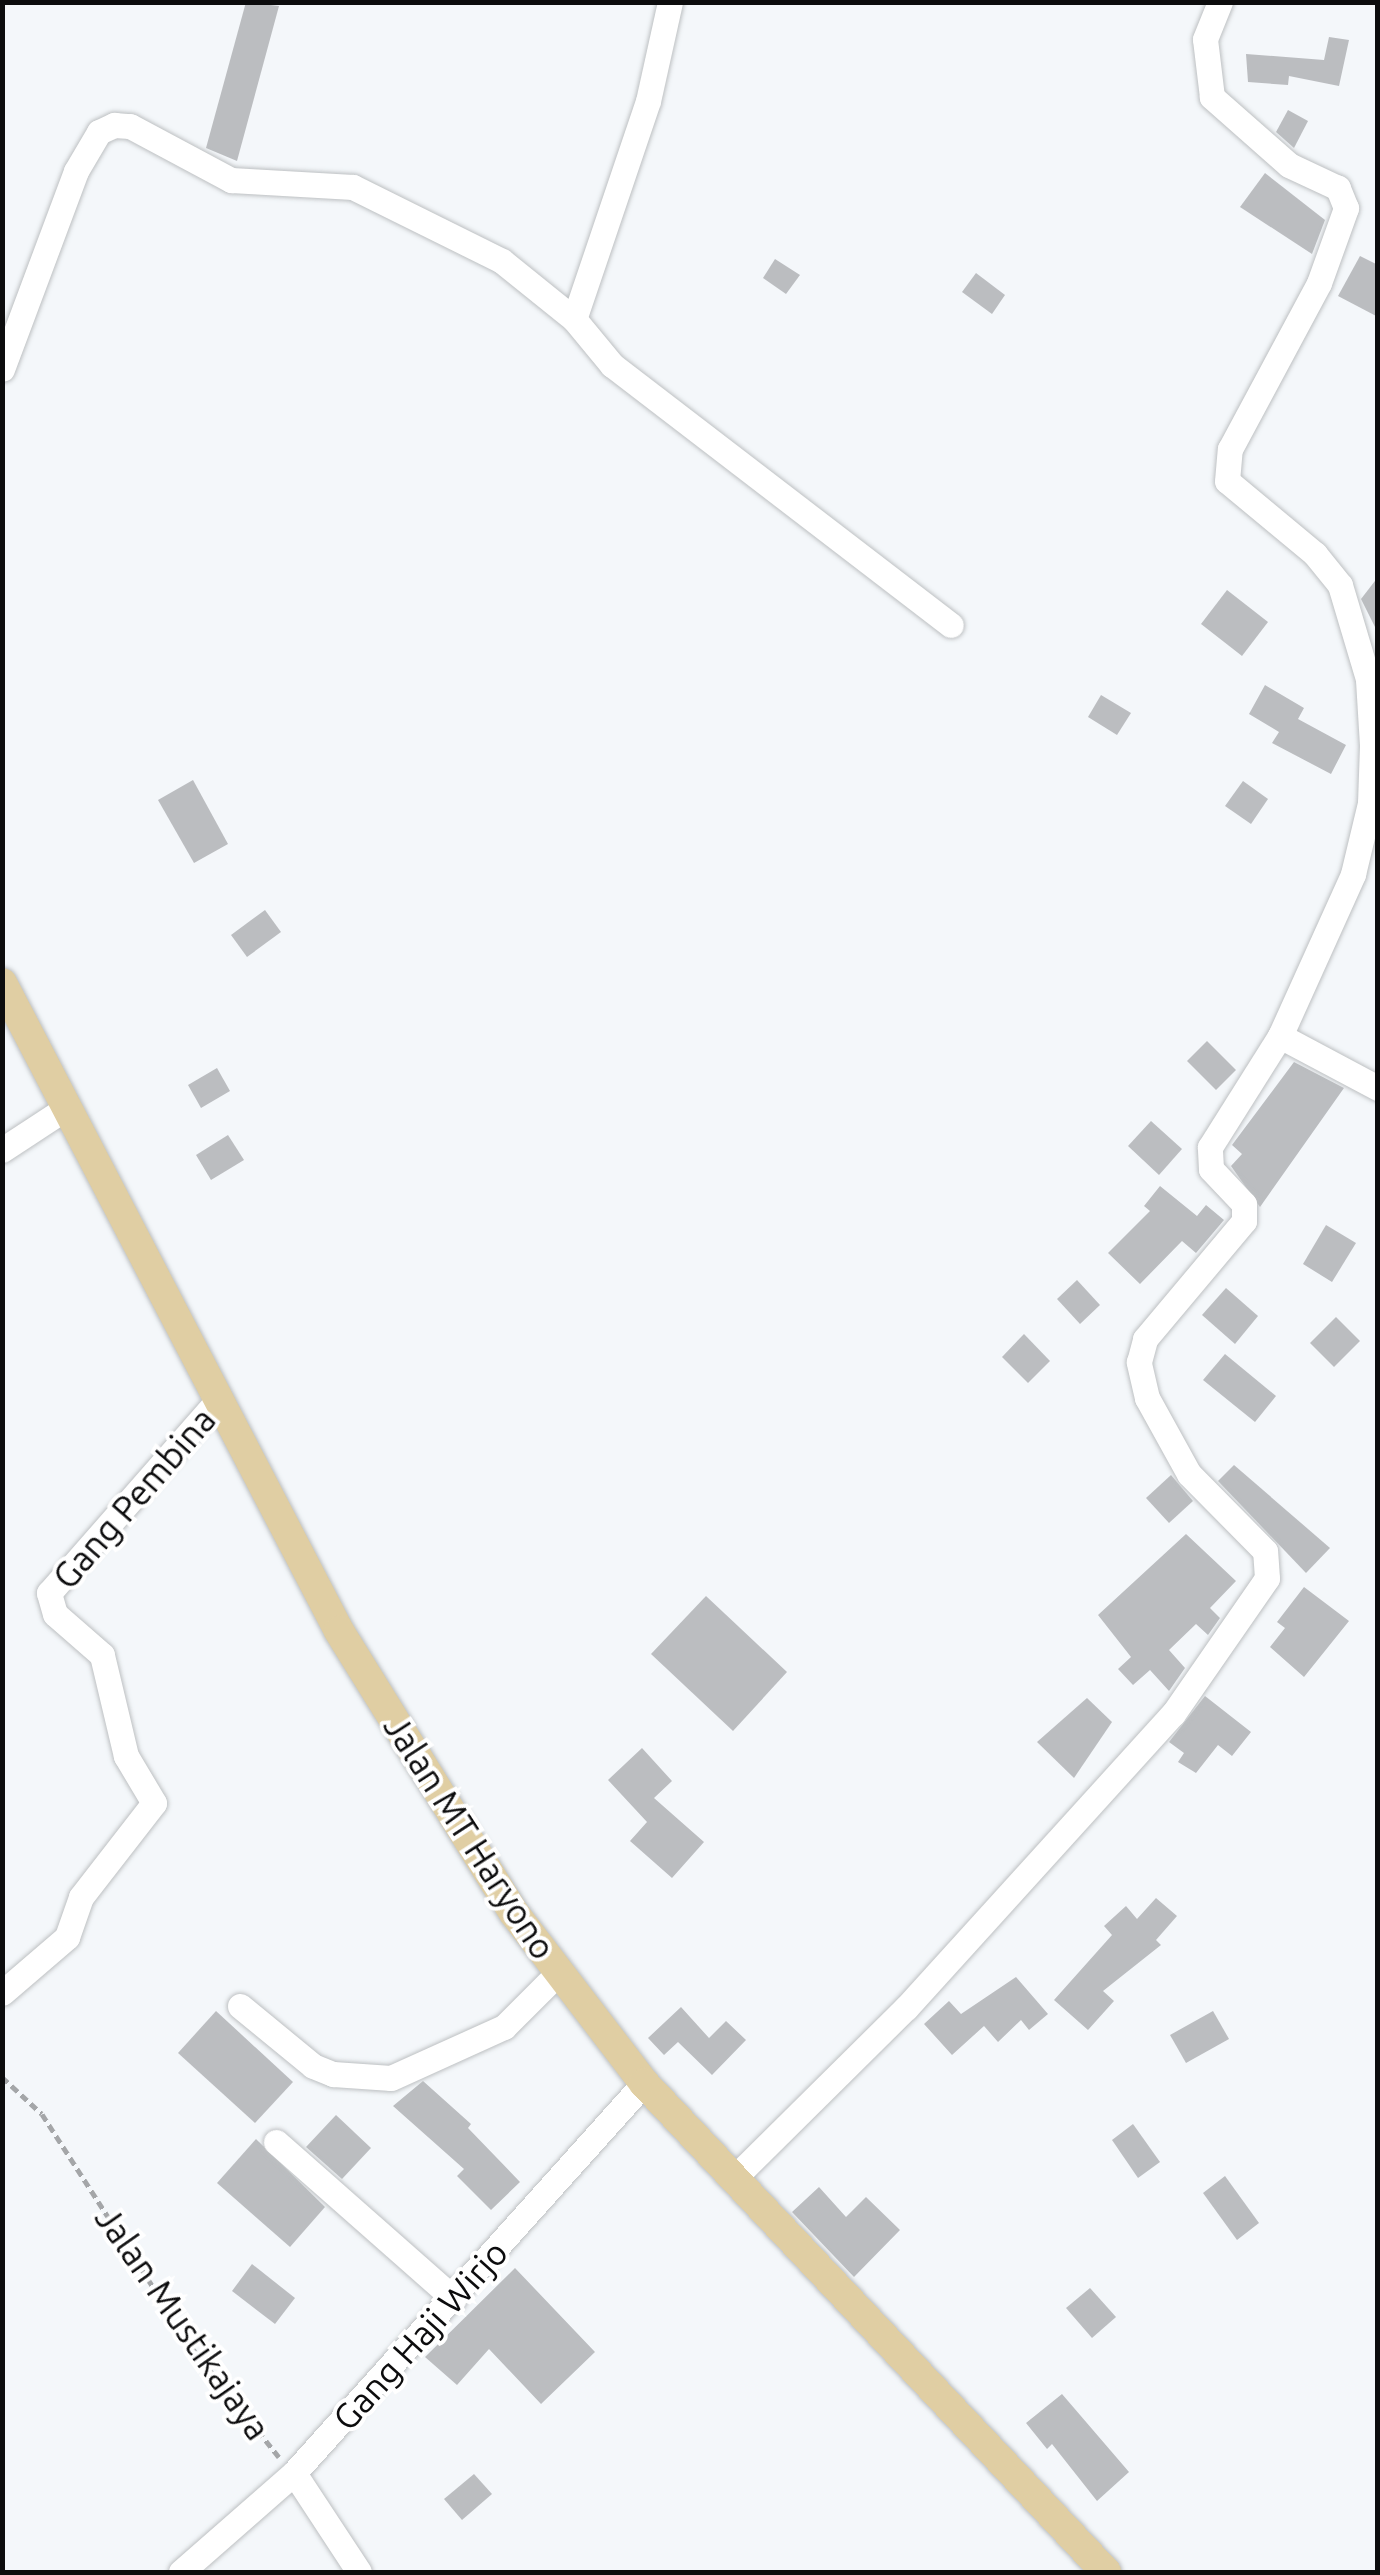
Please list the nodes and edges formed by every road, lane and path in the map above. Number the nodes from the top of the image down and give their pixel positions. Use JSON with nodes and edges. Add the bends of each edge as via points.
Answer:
{"nodes":[{"id":1,"x":670,"y":2,"type":"edge"},
{"id":2,"x":1220,"y":2,"type":"edge"},
{"id":3,"x":574,"y":319,"type":"junction"},
{"id":4,"x":2,"y":370,"type":"edge"},
{"id":5,"x":950,"y":625,"type":"dead end"},
{"id":6,"x":2,"y":982,"type":"edge"},
{"id":7,"x":1280,"y":1036,"type":"junction"},
{"id":8,"x":1378,"y":1088,"type":"edge"},
{"id":9,"x":66,"y":1108,"type":"junction"},
{"id":10,"x":2,"y":1150,"type":"edge"},
{"id":11,"x":218,"y":1400,"type":"junction"},
{"id":12,"x":559,"y":1972,"type":"junction"},
{"id":13,"x":2,"y":1993,"type":"edge"},
{"id":14,"x":240,"y":2006,"type":"dead end"},
{"id":15,"x":2,"y":2077,"type":"edge"},
{"id":16,"x":644,"y":2083,"type":"junction"},
{"id":17,"x":276,"y":2142,"type":"dead end"},
{"id":18,"x":734,"y":2178,"type":"junction"},
{"id":19,"x":454,"y":2299,"type":"junction"},
{"id":20,"x":294,"y":2473,"type":"junction"},
{"id":21,"x":181,"y":2572,"type":"edge"},
{"id":22,"x":359,"y":2572,"type":"edge"},
{"id":23,"x":1106,"y":2572,"type":"edge"}],
"edges":[{"from":1,"to":3,"type":"street","via":[[648,102]]},
{"from":2,"to":7,"type":"street","via":[[1205,39],[1212,97],[1289,165],[1338,188],[1346,208],[1337,246],[1226,468],[1232,490],[1316,554],[1340,585],[1368,679],[1370,803],[1353,874]]},
{"from":3,"to":4,"type":"street","via":[[502,261],[353,186],[231,180],[130,126],[114,125],[99,132],[76,171]]},
{"from":3,"to":5,"type":"street","via":[[612,365]]},
{"from":6,"to":9,"type":"main road","name":"Jalan MT Haryono"},
{"from":7,"to":8,"type":"street"},
{"from":7,"to":18,"type":"street","via":[[1208,1160],[1244,1204],[1244,1221],[1145,1339],[1138,1378],[1189,1474],[1266,1552],[1267,1578],[1257,1600],[1173,1714],[906,2008]]},
{"from":9,"to":10,"type":"street"},
{"from":9,"to":11,"type":"main road","name":"Jalan MT Haryono"},
{"from":11,"to":12,"type":"main road","name":"Jalan MT Haryono","via":[[392,1721]]},
{"from":11,"to":13,"type":"street","name":"Gang Pembina","via":[[49,1593],[56,1614],[102,1655],[126,1756],[155,1801],[81,1896],[67,1937]]},
{"from":12,"to":14,"type":"street","via":[[504,2026],[391,2078],[313,2066]]},
{"from":12,"to":16,"type":"main road","name":"Jalan MT Haryono"},
{"from":15,"to":20,"type":"path","name":"Jalan Mustikajaya","via":[[42,2114],[192,2349]]},
{"from":16,"to":18,"type":"main road","name":"Jalan MT Haryono"},
{"from":16,"to":19,"type":"street","name":"Gang Haji Wirjo"},
{"from":17,"to":19,"type":"street"},
{"from":18,"to":23,"type":"main road","name":"Jalan MT Haryono"},
{"from":19,"to":20,"type":"street","name":"Gang Haji Wirjo"},
{"from":20,"to":21,"type":"street","name":"Gang Haji Wirjo"},
{"from":20,"to":22,"type":"street","name":"Jalan Mustikajaya"}]}
